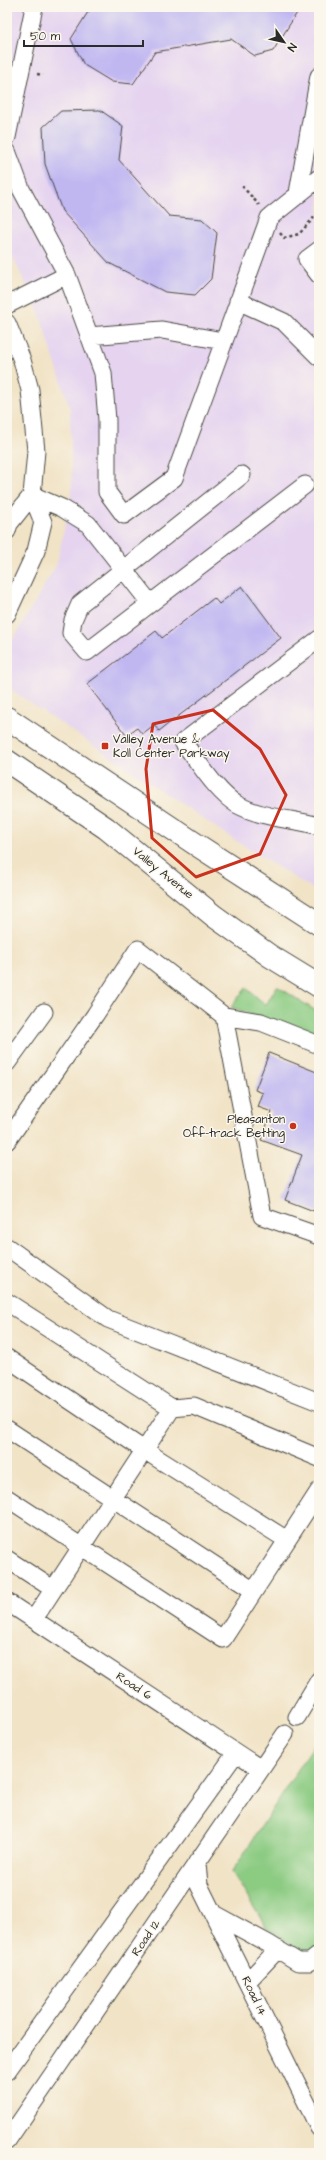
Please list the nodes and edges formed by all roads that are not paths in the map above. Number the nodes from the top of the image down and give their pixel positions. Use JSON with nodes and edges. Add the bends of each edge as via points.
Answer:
{"nodes":[{"id":1,"x":31,"y":8,"type":"edge"},
{"id":2,"x":319,"y":76,"type":"edge"},
{"id":3,"x":7,"y":137,"type":"edge"},
{"id":4,"x":7,"y":151,"type":"edge"},
{"id":5,"x":319,"y":178,"type":"edge"},
{"id":6,"x":298,"y":194,"type":"junction"},
{"id":7,"x":319,"y":250,"type":"edge"},
{"id":8,"x":66,"y":275,"type":"junction"},
{"id":9,"x":319,"y":275,"type":"edge"},
{"id":10,"x":238,"y":301,"type":"junction"},
{"id":11,"x":7,"y":305,"type":"edge"},
{"id":12,"x":7,"y":323,"type":"edge"},
{"id":13,"x":89,"y":336,"type":"junction"},
{"id":14,"x":223,"y":342,"type":"junction"},
{"id":15,"x":319,"y":357,"type":"edge"},
{"id":16,"x":242,"y":475,"type":"dead end"},
{"id":17,"x":304,"y":485,"type":"dead end"},
{"id":18,"x":32,"y":495,"type":"junction"},
{"id":19,"x":7,"y":531,"type":"edge"},
{"id":20,"x":124,"y":570,"type":"junction"},
{"id":21,"x":150,"y":603,"type":"junction"},
{"id":22,"x":7,"y":614,"type":"edge"},
{"id":23,"x":319,"y":639,"type":"edge"},
{"id":24,"x":7,"y":718,"type":"edge"},
{"id":25,"x":7,"y":760,"type":"edge"},
{"id":26,"x":319,"y":826,"type":"edge"},
{"id":27,"x":319,"y":924,"type":"edge"},
{"id":28,"x":319,"y":986,"type":"edge"},
{"id":29,"x":44,"y":1012,"type":"dead end"},
{"id":30,"x":224,"y":1016,"type":"junction"},
{"id":31,"x":319,"y":1045,"type":"edge"},
{"id":32,"x":7,"y":1063,"type":"edge"},
{"id":33,"x":7,"y":1140,"type":"edge"},
{"id":34,"x":319,"y":1236,"type":"edge"},
{"id":35,"x":7,"y":1247,"type":"edge"},
{"id":36,"x":7,"y":1302,"type":"edge"},
{"id":37,"x":7,"y":1358,"type":"edge"},
{"id":38,"x":319,"y":1402,"type":"edge"},
{"id":39,"x":172,"y":1408,"type":"junction"},
{"id":40,"x":7,"y":1429,"type":"edge"},
{"id":41,"x":144,"y":1450,"type":"junction"},
{"id":42,"x":319,"y":1458,"type":"edge"},
{"id":43,"x":319,"y":1491,"type":"edge"},
{"id":44,"x":7,"y":1498,"type":"edge"},
{"id":45,"x":113,"y":1499,"type":"junction"},
{"id":46,"x":288,"y":1540,"type":"junction"},
{"id":47,"x":81,"y":1546,"type":"junction"},
{"id":48,"x":7,"y":1559,"type":"edge"},
{"id":49,"x":54,"y":1589,"type":"junction"},
{"id":50,"x":254,"y":1591,"type":"junction"},
{"id":51,"x":7,"y":1602,"type":"edge"},
{"id":52,"x":34,"y":1620,"type":"junction"},
{"id":53,"x":319,"y":1680,"type":"edge"},
{"id":54,"x":297,"y":1717,"type":"dead end"},
{"id":55,"x":285,"y":1734,"type":"dead end"},
{"id":56,"x":236,"y":1753,"type":"junction"},
{"id":57,"x":261,"y":1769,"type":"junction"},
{"id":58,"x":198,"y":1862,"type":"junction"},
{"id":59,"x":214,"y":1914,"type":"junction"},
{"id":60,"x":278,"y":1949,"type":"junction"},
{"id":61,"x":319,"y":1955,"type":"edge"},
{"id":62,"x":247,"y":1982,"type":"junction"},
{"id":63,"x":7,"y":2071,"type":"edge"},
{"id":64,"x":319,"y":2128,"type":"edge"},
{"id":65,"x":7,"y":2141,"type":"edge"}],
"edges":[{"from":1,"to":3,"type":"street"},
{"from":2,"to":6,"type":"street"},
{"from":4,"to":8,"type":"street","via":[[21,189]]},
{"from":5,"to":6,"type":"street"},
{"from":6,"to":10,"type":"street","via":[[269,218]]},
{"from":7,"to":9,"type":"street","via":[[306,259]]},
{"from":8,"to":11,"type":"street"},
{"from":8,"to":13,"type":"street"},
{"from":10,"to":14,"type":"street"},
{"from":10,"to":15,"type":"street","via":[[284,322]]},
{"from":12,"to":18,"type":"street","via":[[22,360],[30,390],[36,451]]},
{"from":13,"to":14,"type":"street","via":[[162,330]]},
{"from":13,"to":14,"type":"street","via":[[103,374],[107,420],[107,492],[124,515],[174,478]]},
{"from":16,"to":20,"type":"street"},
{"from":17,"to":21,"type":"street"},
{"from":18,"to":19,"type":"street","via":[[9,524]]},
{"from":18,"to":20,"type":"street","via":[[62,508],[88,524]]},
{"from":18,"to":22,"type":"street","via":[[43,522],[36,551]]},
{"from":20,"to":21,"type":"street"},
{"from":20,"to":21,"type":"street","via":[[80,604],[72,620],[71,633],[87,652]]},
{"from":23,"to":26,"type":"street","via":[[183,742],[225,795],[237,804],[251,811]]},
{"from":24,"to":27,"type":"main road"},
{"from":25,"to":28,"type":"main road","name":"Valley Avenue","via":[[106,828],[270,956]]},
{"from":29,"to":32,"type":"street"},
{"from":30,"to":31,"type":"street","via":[[261,1022]]},
{"from":30,"to":33,"type":"street","via":[[138,949]]},
{"from":30,"to":34,"type":"street","via":[[262,1216]]},
{"from":35,"to":38,"type":"street","via":[[108,1319]]},
{"from":36,"to":39,"type":"street"},
{"from":37,"to":41,"type":"street"},
{"from":39,"to":41,"type":"street"},
{"from":39,"to":42,"type":"street","via":[[194,1406]]},
{"from":40,"to":45,"type":"street"},
{"from":41,"to":45,"type":"street"},
{"from":41,"to":46,"type":"street"},
{"from":43,"to":46,"type":"street"},
{"from":44,"to":47,"type":"street"},
{"from":45,"to":47,"type":"street"},
{"from":45,"to":50,"type":"street"},
{"from":46,"to":50,"type":"street"},
{"from":47,"to":49,"type":"street"},
{"from":47,"to":50,"type":"street","via":[[223,1639]]},
{"from":48,"to":49,"type":"street"},
{"from":49,"to":52,"type":"street"},
{"from":51,"to":52,"type":"street","name":"Road 6"},
{"from":52,"to":56,"type":"street","name":"Road 6"},
{"from":53,"to":54,"type":"street"},
{"from":55,"to":57,"type":"street","name":"Road 12"},
{"from":56,"to":57,"type":"street","name":"Road 6"},
{"from":56,"to":63,"type":"street"},
{"from":57,"to":58,"type":"street","name":"Road 12"},
{"from":58,"to":59,"type":"street","name":"Road 14","via":[[199,1885]]},
{"from":58,"to":65,"type":"street","name":"Road 12"},
{"from":59,"to":60,"type":"street"},
{"from":59,"to":62,"type":"street","name":"Road 14"},
{"from":60,"to":61,"type":"street","via":[[298,1962],[310,1962]]},
{"from":60,"to":62,"type":"street"},
{"from":62,"to":64,"type":"street","name":"Road 14"}]}
